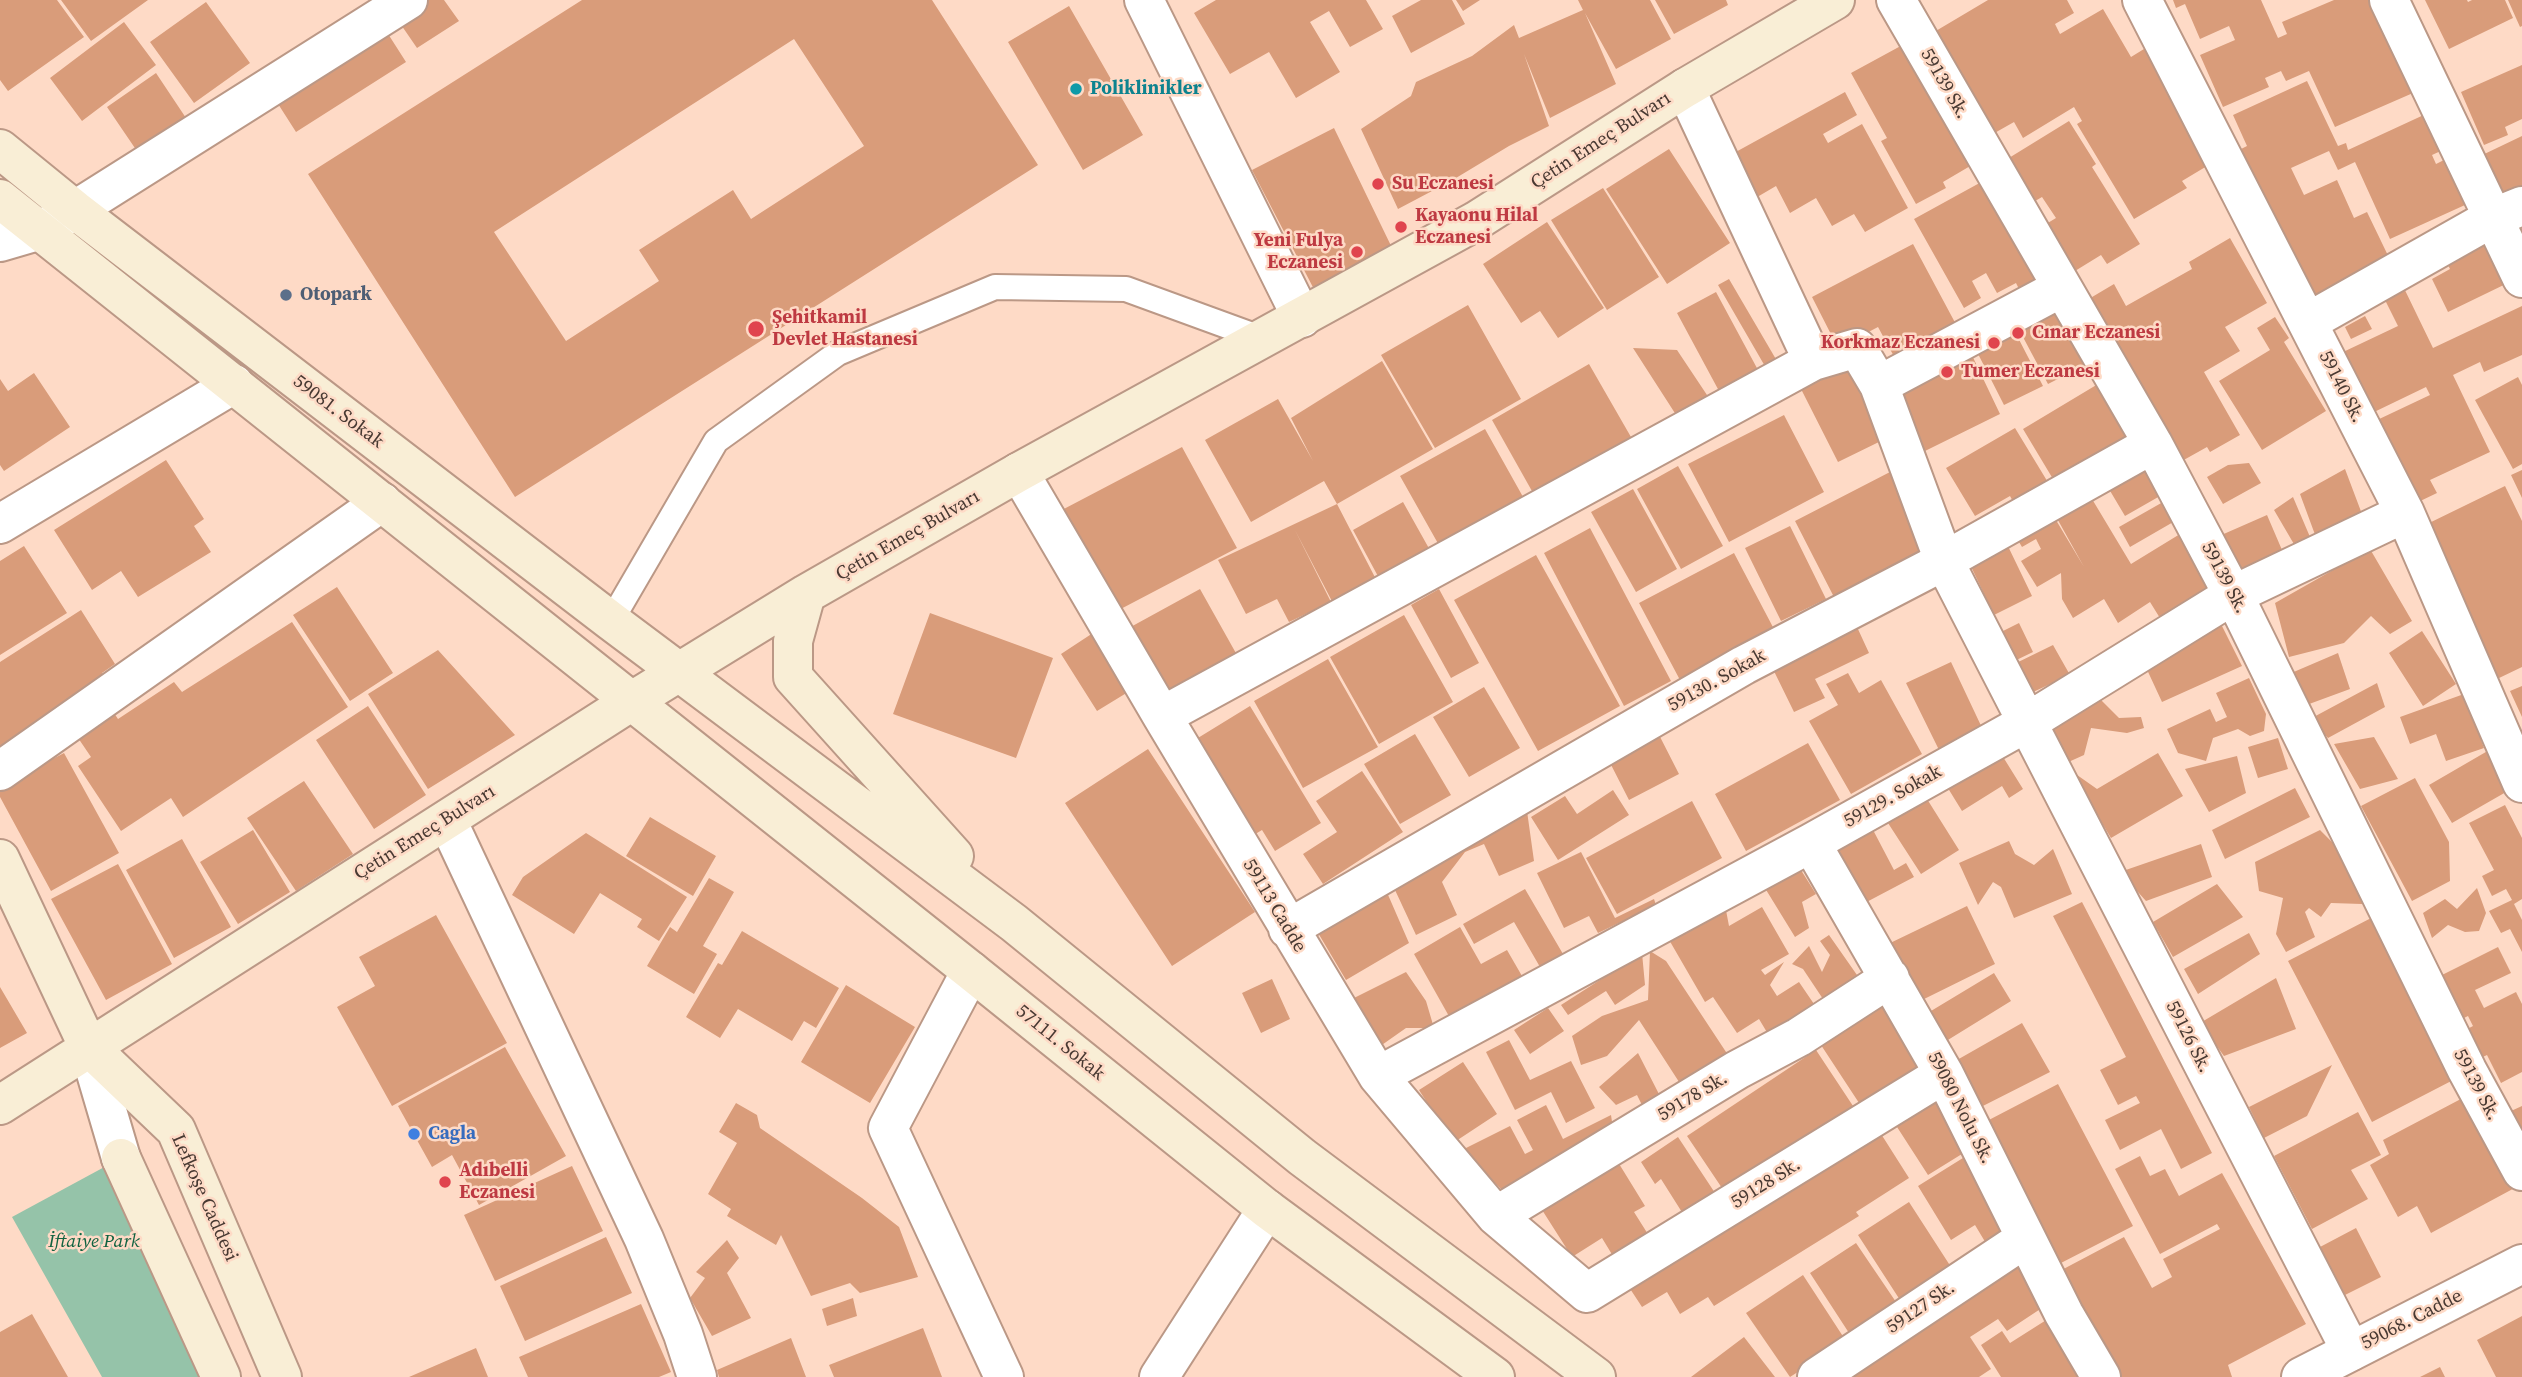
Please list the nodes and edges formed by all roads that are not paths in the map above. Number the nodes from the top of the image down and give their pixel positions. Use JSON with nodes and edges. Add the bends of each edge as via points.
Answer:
{"nodes":[{"id":1,"x":408,"y":0,"type":"edge"},
{"id":2,"x":1144,"y":0,"type":"edge"},
{"id":3,"x":1835,"y":0,"type":"edge"},
{"id":4,"x":1896,"y":0,"type":"edge"},
{"id":5,"x":2142,"y":0,"type":"edge"},
{"id":6,"x":2389,"y":0,"type":"edge"},
{"id":7,"x":1685,"y":88,"type":"junction"},
{"id":8,"x":0,"y":149,"type":"edge"},
{"id":9,"x":0,"y":199,"type":"edge"},
{"id":10,"x":75,"y":210,"type":"junction"},
{"id":11,"x":2507,"y":212,"type":"edge"},
{"id":12,"x":41,"y":230,"type":"junction"},
{"id":13,"x":0,"y":242,"type":"edge"},
{"id":14,"x":2522,"y":278,"type":"edge"},
{"id":15,"x":2062,"y":288,"type":"junction"},
{"id":16,"x":1302,"y":318,"type":"junction"},
{"id":17,"x":2308,"y":322,"type":"junction"},
{"id":18,"x":1263,"y":340,"type":"junction"},
{"id":19,"x":1812,"y":361,"type":"junction"},
{"id":20,"x":234,"y":384,"type":"junction"},
{"id":21,"x":1879,"y":384,"type":"junction"},
{"id":22,"x":2153,"y":444,"type":"junction"},
{"id":23,"x":1020,"y":472,"type":"junction"},
{"id":24,"x":382,"y":502,"type":"junction"},
{"id":25,"x":2405,"y":513,"type":"junction"},
{"id":26,"x":0,"y":524,"type":"edge"},
{"id":27,"x":1944,"y":561,"type":"junction"},
{"id":28,"x":806,"y":594,"type":"junction"},
{"id":29,"x":2233,"y":595,"type":"junction"},
{"id":30,"x":611,"y":621,"type":"junction"},
{"id":31,"x":679,"y":673,"type":"junction"},
{"id":32,"x":632,"y":701,"type":"junction"},
{"id":33,"x":1161,"y":716,"type":"junction"},
{"id":34,"x":2026,"y":723,"type":"junction"},
{"id":35,"x":0,"y":771,"type":"edge"},
{"id":36,"x":2521,"y":781,"type":"edge"},
{"id":37,"x":447,"y":820,"type":"junction"},
{"id":38,"x":1811,"y":842,"type":"junction"},
{"id":39,"x":0,"y":859,"type":"edge"},
{"id":40,"x":1014,"y":923,"type":"junction"},
{"id":41,"x":1288,"y":929,"type":"junction"},
{"id":42,"x":971,"y":971,"type":"junction"},
{"id":43,"x":1890,"y":978,"type":"junction"},
{"id":44,"x":88,"y":1046,"type":"junction"},
{"id":45,"x":1944,"y":1074,"type":"junction"},
{"id":46,"x":1378,"y":1076,"type":"junction"},
{"id":47,"x":0,"y":1105,"type":"edge"},
{"id":48,"x":121,"y":1158,"type":"joint"},
{"id":49,"x":2522,"y":1171,"type":"edge"},
{"id":50,"x":1266,"y":1209,"type":"junction"},
{"id":51,"x":1496,"y":1216,"type":"junction"},
{"id":52,"x":2026,"y":1238,"type":"junction"},
{"id":53,"x":2522,"y":1264,"type":"edge"},
{"id":54,"x":1587,"y":1293,"type":"joint"},
{"id":55,"x":2351,"y":1352,"type":"junction"},
{"id":56,"x":220,"y":1377,"type":"edge"},
{"id":57,"x":282,"y":1377,"type":"edge"},
{"id":58,"x":697,"y":1377,"type":"edge"},
{"id":59,"x":1004,"y":1377,"type":"edge"},
{"id":60,"x":1159,"y":1377,"type":"edge"},
{"id":61,"x":1495,"y":1377,"type":"edge"},
{"id":62,"x":1596,"y":1377,"type":"edge"},
{"id":63,"x":1817,"y":1377,"type":"edge"},
{"id":64,"x":2101,"y":1377,"type":"edge"},
{"id":65,"x":2301,"y":1377,"type":"edge"}],
"edges":[{"from":1,"to":10,"type":"street"},
{"from":2,"to":16,"type":"street"},
{"from":3,"to":7,"type":"main road","name":"Çetin Emeç Bulvarı"},
{"from":4,"to":15,"type":"street","name":"59139 Sk."},
{"from":5,"to":17,"type":"street","name":"59140 Sk."},
{"from":6,"to":11,"type":"street"},
{"from":7,"to":16,"type":"main road","name":"Çetin Emeç Bulvarı","via":[[1476,221]]},
{"from":7,"to":19,"type":"street"},
{"from":8,"to":10,"type":"main road","name":"59081. Sokak"},
{"from":9,"to":12,"type":"main road"},
{"from":10,"to":12,"type":"street"},
{"from":10,"to":30,"type":"main road","name":"59081. Sokak"},
{"from":11,"to":14,"type":"street"},
{"from":11,"to":17,"type":"street"},
{"from":12,"to":13,"type":"street"},
{"from":12,"to":20,"type":"main road"},
{"from":15,"to":21,"type":"street"},
{"from":15,"to":22,"type":"street","name":"59139 Sk."},
{"from":16,"to":18,"type":"main road","name":"Çetin Emeç Bulvarı"},
{"from":17,"to":25,"type":"street","name":"59140 Sk."},
{"from":18,"to":23,"type":"main road","name":"Çetin Emeç Bulvarı"},
{"from":18,"to":30,"type":"lane","via":[[1126,289],[995,287],[838,353],[716,440]]},
{"from":19,"to":21,"type":"street","name":"59126 Sk.","via":[[1857,348]]},
{"from":19,"to":33,"type":"street"},
{"from":20,"to":24,"type":"main road"},
{"from":20,"to":26,"type":"street"},
{"from":21,"to":27,"type":"street","name":"59126 Sk."},
{"from":22,"to":27,"type":"street","name":"59130. Sokak"},
{"from":22,"to":29,"type":"street","name":"59139 Sk."},
{"from":23,"to":28,"type":"main road","name":"Çetin Emeç Bulvarı"},
{"from":23,"to":33,"type":"street","name":"59113 Cadde"},
{"from":24,"to":32,"type":"main road"},
{"from":24,"to":35,"type":"street"},
{"from":25,"to":29,"type":"street","name":"59129. Sokak"},
{"from":25,"to":36,"type":"street","name":"59140 Sk."},
{"from":27,"to":34,"type":"street","name":"59126 Sk."},
{"from":27,"to":41,"type":"street","name":"59130. Sokak","via":[[1744,664]]},
{"from":28,"to":31,"type":"main road","name":"Çetin Emeç Bulvarı"},
{"from":28,"to":40,"type":"main road","via":[[793,641],[793,677]]},
{"from":29,"to":34,"type":"street","name":"59129. Sokak"},
{"from":29,"to":49,"type":"street","name":"59139 Sk.","via":[[2467,1070]]},
{"from":30,"to":31,"type":"main road","name":"59081. Sokak"},
{"from":31,"to":32,"type":"main road","name":"Çetin Emeç Bulvarı"},
{"from":31,"to":40,"type":"main road","name":"59081. Sokak"},
{"from":32,"to":37,"type":"main road","name":"Çetin Emeç Bulvarı"},
{"from":32,"to":42,"type":"main road","name":"57111. Sokak"},
{"from":33,"to":41,"type":"street","name":"59113 Cadde"},
{"from":34,"to":38,"type":"street","name":"59129. Sokak"},
{"from":34,"to":55,"type":"street","name":"59126 Sk."},
{"from":37,"to":44,"type":"main road","name":"Çetin Emeç Bulvarı"},
{"from":37,"to":58,"type":"street","via":[[644,1239]]},
{"from":38,"to":43,"type":"street","name":"59080 Nolu Sk."},
{"from":38,"to":46,"type":"street","name":"59129. Sokak"},
{"from":39,"to":44,"type":"main road","name":"Lefkoşe Caddesi"},
{"from":40,"to":62,"type":"main road","via":[[1302,1157]]},
{"from":41,"to":46,"type":"street","name":"59113 Cadde"},
{"from":42,"to":50,"type":"main road","name":"57111. Sokak"},
{"from":42,"to":59,"type":"street","via":[[888,1128]]},
{"from":43,"to":45,"type":"street","name":"59080 Nolu Sk."},
{"from":43,"to":51,"type":"street","name":"59178 Sk.","via":[[1800,1037],[1737,1070]]},
{"from":44,"to":47,"type":"main road","name":"Çetin Emeç Bulvarı"},
{"from":44,"to":48,"type":"street","name":"Lefkoşe Caddesi"},
{"from":44,"to":57,"type":"main road","name":"Lefkoşe Caddesi","via":[[176,1130]]},
{"from":45,"to":52,"type":"street","name":"59080 Nolu Sk."},
{"from":45,"to":54,"type":"street","name":"59128 Sk."},
{"from":46,"to":51,"type":"street","name":"59113 Cadde"},
{"from":48,"to":56,"type":"main road","name":"Lefkoşe Caddesi"},
{"from":50,"to":60,"type":"street"},
{"from":50,"to":61,"type":"main road","name":"57111. Sokak"},
{"from":51,"to":54,"type":"street","name":"59113 Cadde"},
{"from":52,"to":63,"type":"street","name":"59127 Sk."},
{"from":52,"to":64,"type":"street","name":"59080 Nolu Sk."},
{"from":53,"to":55,"type":"street","name":"59068. Cadde"},
{"from":55,"to":65,"type":"street","name":"59068. Cadde"}]}
